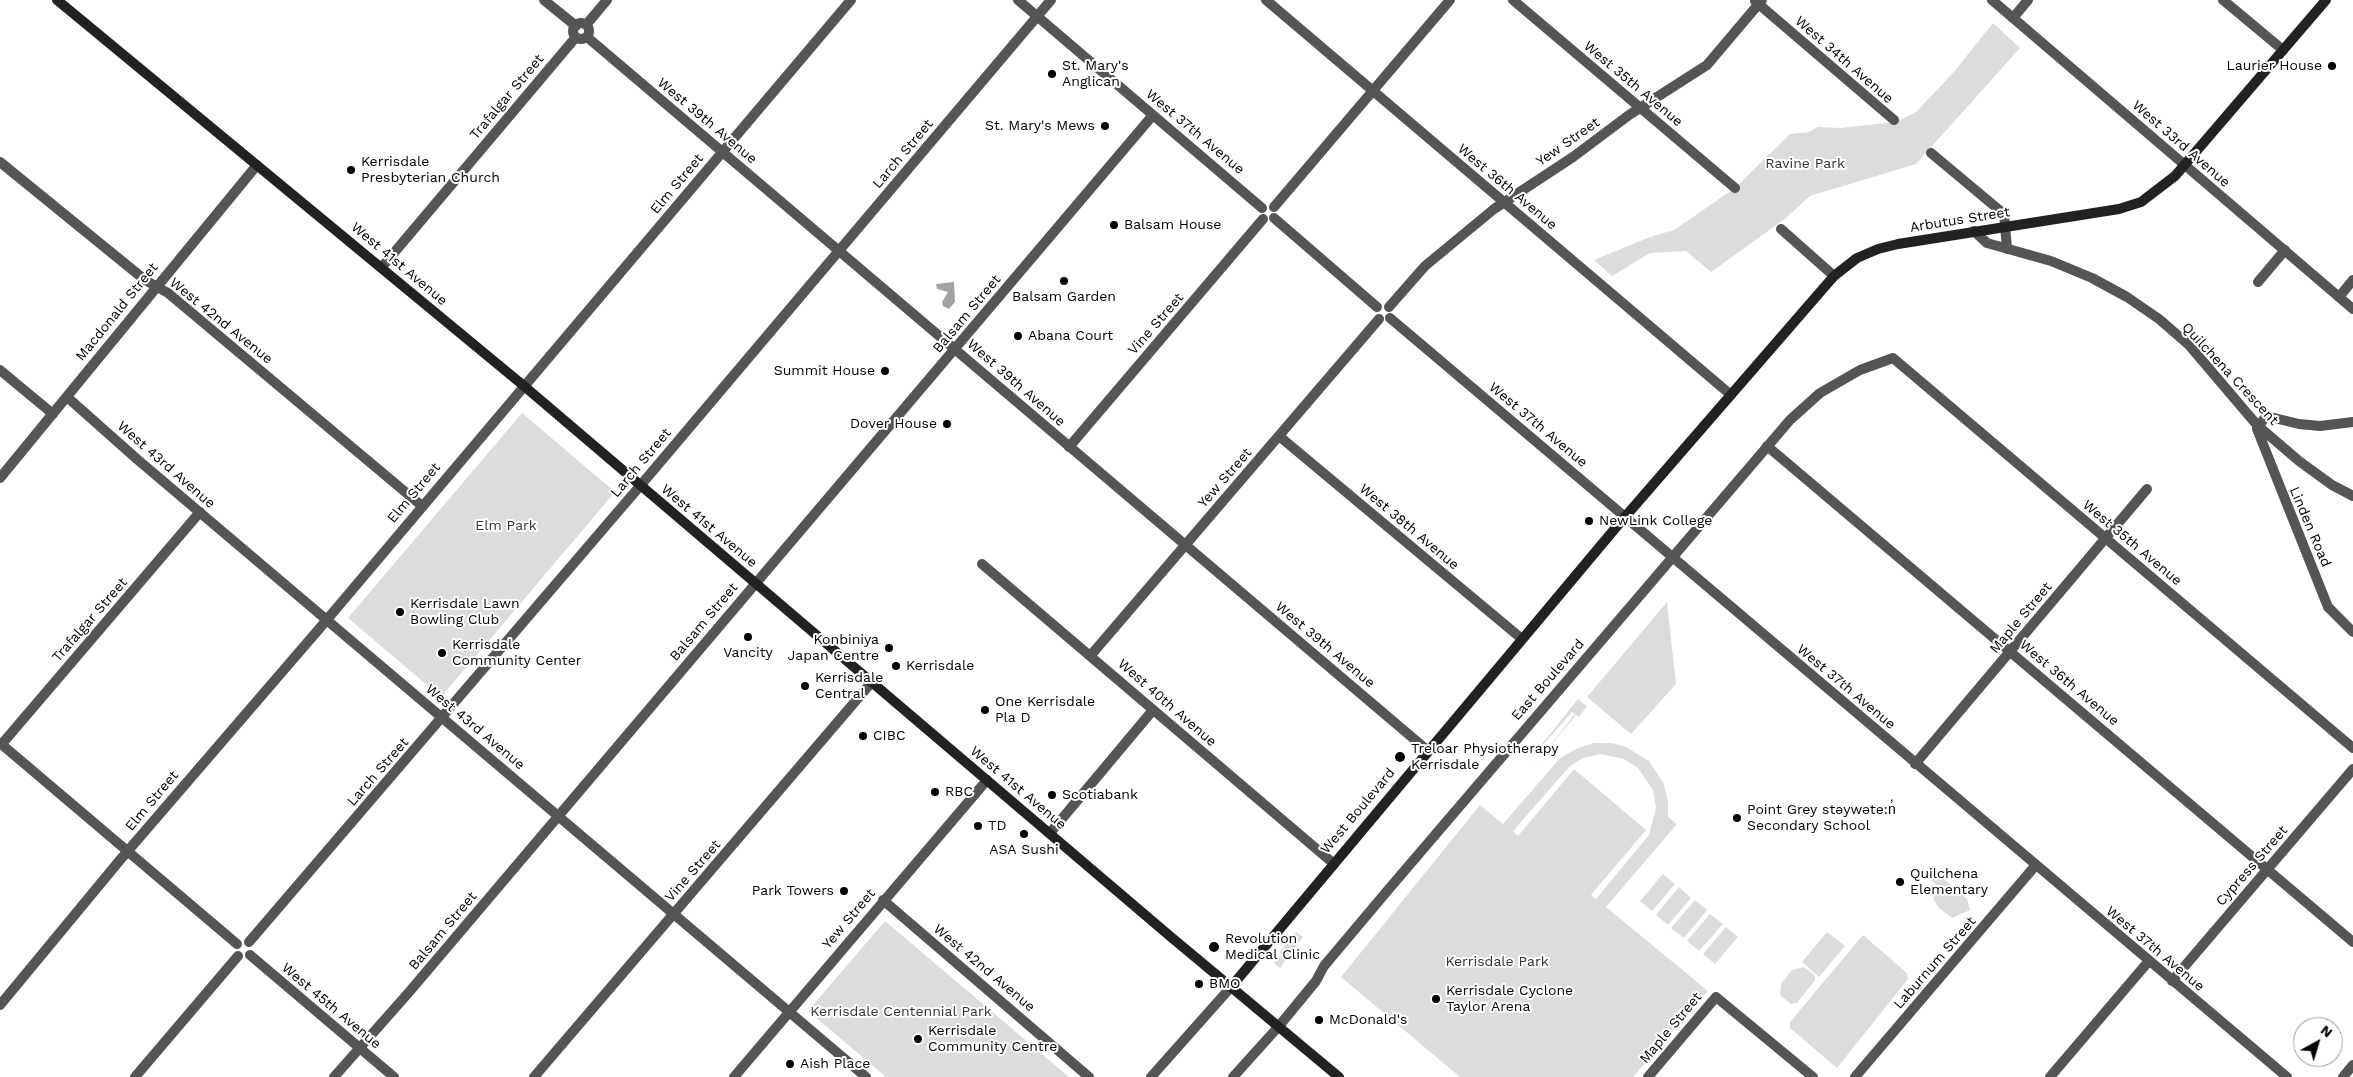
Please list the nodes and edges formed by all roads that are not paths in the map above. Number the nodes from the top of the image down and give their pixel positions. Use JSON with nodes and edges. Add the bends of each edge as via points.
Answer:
{"nodes":[{"id":1,"x":57,"y":0,"type":"edge"},
{"id":2,"x":544,"y":0,"type":"edge"},
{"id":3,"x":607,"y":0,"type":"edge"},
{"id":4,"x":851,"y":0,"type":"edge"},
{"id":5,"x":1018,"y":0,"type":"edge"},
{"id":6,"x":1051,"y":0,"type":"edge"},
{"id":7,"x":1266,"y":0,"type":"edge"},
{"id":8,"x":1450,"y":0,"type":"edge"},
{"id":9,"x":1513,"y":0,"type":"edge"},
{"id":10,"x":1992,"y":0,"type":"edge"},
{"id":11,"x":2028,"y":0,"type":"edge"},
{"id":12,"x":2223,"y":0,"type":"edge"},
{"id":13,"x":2326,"y":0,"type":"edge"},
{"id":14,"x":1758,"y":1,"type":"edge"},
{"id":15,"x":1037,"y":17,"type":"junction"},
{"id":16,"x":2013,"y":18,"type":"junction"},
{"id":17,"x":586,"y":25,"type":"junction"},
{"id":18,"x":576,"y":26,"type":"junction"},
{"id":19,"x":587,"y":36,"type":"junction"},
{"id":20,"x":576,"y":37,"type":"junction"},
{"id":21,"x":2283,"y":50,"type":"junction"},
{"id":22,"x":1373,"y":91,"type":"junction"},
{"id":23,"x":1641,"y":109,"type":"junction"},
{"id":24,"x":1153,"y":115,"type":"junction"},
{"id":25,"x":1894,"y":120,"type":"dead end"},
{"id":26,"x":722,"y":152,"type":"junction"},
{"id":27,"x":1931,"y":153,"type":"dead end"},
{"id":28,"x":0,"y":162,"type":"edge"},
{"id":29,"x":257,"y":165,"type":"junction"},
{"id":30,"x":2184,"y":165,"type":"junction"},
{"id":31,"x":1735,"y":188,"type":"dead end"},
{"id":32,"x":1504,"y":202,"type":"junction"},
{"id":33,"x":1274,"y":207,"type":"junction"},
{"id":34,"x":1262,"y":208,"type":"junction"},
{"id":35,"x":1274,"y":218,"type":"junction"},
{"id":36,"x":1263,"y":219,"type":"junction"},
{"id":37,"x":2005,"y":226,"type":"junction"},
{"id":38,"x":1781,"y":228,"type":"dead end"},
{"id":39,"x":1974,"y":231,"type":"junction"},
{"id":40,"x":2007,"y":249,"type":"junction"},
{"id":41,"x":2285,"y":250,"type":"junction"},
{"id":42,"x":839,"y":251,"type":"junction"},
{"id":43,"x":382,"y":267,"type":"junction"},
{"id":44,"x":1834,"y":276,"type":"junction"},
{"id":45,"x":2353,"y":280,"type":"edge"},
{"id":46,"x":2258,"y":282,"type":"dead end"},
{"id":47,"x":156,"y":286,"type":"junction"},
{"id":48,"x":2339,"y":297,"type":"junction"},
{"id":49,"x":1377,"y":307,"type":"junction"},
{"id":50,"x":1389,"y":307,"type":"junction"},
{"id":51,"x":2353,"y":309,"type":"edge"},
{"id":52,"x":1384,"y":318,"type":"junction"},
{"id":53,"x":955,"y":349,"type":"junction"},
{"id":54,"x":1893,"y":358,"type":"joint"},
{"id":55,"x":0,"y":370,"type":"edge"},
{"id":56,"x":524,"y":386,"type":"junction"},
{"id":57,"x":1731,"y":395,"type":"junction"},
{"id":58,"x":67,"y":396,"type":"junction"},
{"id":59,"x":53,"y":414,"type":"junction"},
{"id":60,"x":2353,"y":422,"type":"edge"},
{"id":61,"x":2257,"y":425,"type":"junction"},
{"id":62,"x":1279,"y":436,"type":"junction"},
{"id":63,"x":1767,"y":446,"type":"junction"},
{"id":64,"x":1069,"y":447,"type":"junction"},
{"id":65,"x":0,"y":478,"type":"edge"},
{"id":66,"x":640,"y":486,"type":"junction"},
{"id":67,"x":2147,"y":489,"type":"dead end"},
{"id":68,"x":2353,"y":496,"type":"edge"},
{"id":69,"x":422,"y":506,"type":"junction"},
{"id":70,"x":200,"y":512,"type":"junction"},
{"id":71,"x":1626,"y":516,"type":"junction"},
{"id":72,"x":2105,"y":539,"type":"junction"},
{"id":73,"x":1186,"y":545,"type":"junction"},
{"id":74,"x":1672,"y":558,"type":"junction"},
{"id":75,"x":982,"y":564,"type":"dead end"},
{"id":76,"x":755,"y":583,"type":"junction"},
{"id":77,"x":327,"y":620,"type":"junction"},
{"id":78,"x":2353,"y":632,"type":"edge"},
{"id":79,"x":1522,"y":639,"type":"junction"},
{"id":80,"x":2010,"y":651,"type":"junction"},
{"id":81,"x":1091,"y":655,"type":"junction"},
{"id":82,"x":871,"y":683,"type":"junction"},
{"id":83,"x":1153,"y":710,"type":"junction"},
{"id":84,"x":444,"y":718,"type":"junction"},
{"id":85,"x":1,"y":744,"type":"edge"},
{"id":86,"x":2353,"y":748,"type":"edge"},
{"id":87,"x":1427,"y":750,"type":"junction"},
{"id":88,"x":1915,"y":764,"type":"junction"},
{"id":89,"x":2353,"y":769,"type":"edge"},
{"id":90,"x":987,"y":780,"type":"junction"},
{"id":91,"x":558,"y":816,"type":"junction"},
{"id":92,"x":1050,"y":833,"type":"junction"},
{"id":93,"x":128,"y":851,"type":"junction"},
{"id":94,"x":1333,"y":863,"type":"junction"},
{"id":95,"x":2035,"y":866,"type":"junction"},
{"id":96,"x":2267,"y":869,"type":"junction"},
{"id":97,"x":883,"y":900,"type":"junction"},
{"id":98,"x":674,"y":914,"type":"junction"},
{"id":99,"x":249,"y":942,"type":"junction"},
{"id":100,"x":2353,"y":942,"type":"edge"},
{"id":101,"x":237,"y":944,"type":"junction"},
{"id":102,"x":250,"y":955,"type":"junction"},
{"id":103,"x":238,"y":956,"type":"junction"},
{"id":104,"x":2148,"y":962,"type":"junction"},
{"id":105,"x":2172,"y":981,"type":"junction"},
{"id":106,"x":1231,"y":986,"type":"junction"},
{"id":107,"x":0,"y":1005,"type":"edge"},
{"id":108,"x":789,"y":1012,"type":"junction"},
{"id":109,"x":1279,"y":1026,"type":"junction"},
{"id":110,"x":359,"y":1048,"type":"junction"},
{"id":111,"x":2353,"y":1065,"type":"edge"},
{"id":112,"x":135,"y":1077,"type":"edge"},
{"id":113,"x":334,"y":1077,"type":"edge"},
{"id":114,"x":394,"y":1077,"type":"edge"},
{"id":115,"x":534,"y":1077,"type":"edge"},
{"id":116,"x":734,"y":1077,"type":"edge"},
{"id":117,"x":866,"y":1077,"type":"edge"},
{"id":118,"x":1089,"y":1077,"type":"edge"},
{"id":119,"x":1151,"y":1077,"type":"edge"},
{"id":120,"x":1233,"y":1077,"type":"edge"},
{"id":121,"x":1339,"y":1077,"type":"edge"},
{"id":122,"x":1648,"y":1077,"type":"edge"},
{"id":123,"x":1813,"y":1077,"type":"edge"},
{"id":124,"x":1855,"y":1077,"type":"edge"},
{"id":125,"x":2050,"y":1077,"type":"edge"},
{"id":126,"x":2287,"y":1077,"type":"edge"},
{"id":127,"x":2343,"y":1077,"type":"edge"}],
"edges":[{"from":1,"to":29,"type":"main road","name":"West 41st Avenue"},
{"from":2,"to":18,"type":"street"},
{"from":3,"to":17,"type":"street"},
{"from":4,"to":26,"type":"street","name":"Elm Street"},
{"from":5,"to":15,"type":"street","name":"West 37th Avenue"},
{"from":6,"to":15,"type":"street","name":"Larch Street"},
{"from":7,"to":22,"type":"street","name":"West 36th Avenue"},
{"from":8,"to":22,"type":"street"},
{"from":9,"to":23,"type":"street","name":"West 35th Avenue"},
{"from":10,"to":16,"type":"street","name":"West 33rd Avenue"},
{"from":11,"to":16,"type":"street"},
{"from":12,"to":21,"type":"street"},
{"from":13,"to":21,"type":"main road","name":"Arbutus Street"},
{"from":14,"to":23,"type":"street","name":"Yew Street","via":[[1708,65]]},
{"from":14,"to":25,"type":"street","name":"West 34th Avenue"},
{"from":15,"to":24,"type":"street","name":"West 37th Avenue"},
{"from":15,"to":42,"type":"street","name":"Larch Street"},
{"from":16,"to":30,"type":"street","name":"West 33rd Avenue"},
{"from":17,"to":18,"type":"street"},
{"from":17,"to":19,"type":"street","via":[[589,30]]},
{"from":18,"to":20,"type":"street"},
{"from":19,"to":20,"type":"street","via":[[582,39]]},
{"from":19,"to":26,"type":"street","name":"West 39th Avenue"},
{"from":20,"to":43,"type":"street","name":"Trafalgar Street"},
{"from":21,"to":30,"type":"main road","name":"Arbutus Street"},
{"from":22,"to":32,"type":"street","name":"West 36th Avenue"},
{"from":22,"to":33,"type":"street"},
{"from":23,"to":31,"type":"street","name":"West 35th Avenue"},
{"from":23,"to":32,"type":"street","name":"Yew Street"},
{"from":24,"to":34,"type":"street","name":"West 37th Avenue"},
{"from":24,"to":53,"type":"street","name":"Balsam Street"},
{"from":26,"to":42,"type":"street","name":"West 39th Avenue"},
{"from":26,"to":56,"type":"street","name":"Elm Street"},
{"from":27,"to":37,"type":"street","via":[[2004,214]]},
{"from":28,"to":47,"type":"street","name":"West 42nd Avenue"},
{"from":29,"to":43,"type":"main road","name":"West 41st Avenue"},
{"from":29,"to":47,"type":"street","name":"Macdonald Street"},
{"from":30,"to":37,"type":"main road","name":"Arbutus Street","via":[[2141,202]]},
{"from":30,"to":41,"type":"street","name":"West 33rd Avenue"},
{"from":32,"to":50,"type":"street","name":"Yew Street","via":[[1425,266]]},
{"from":32,"to":57,"type":"street","name":"West 36th Avenue"},
{"from":33,"to":34,"type":"street"},
{"from":33,"to":35,"type":"street"},
{"from":34,"to":36,"type":"street","via":[[1260,214]]},
{"from":35,"to":36,"type":"street","via":[[1269,221]]},
{"from":35,"to":49,"type":"street"},
{"from":36,"to":64,"type":"street","name":"Vine Street"},
{"from":37,"to":39,"type":"main road","name":"Arbutus Street"},
{"from":37,"to":40,"type":"street"},
{"from":38,"to":44,"type":"street"},
{"from":39,"to":40,"type":"street","name":"Quilchena Crescent","via":[[1987,243]]},
{"from":39,"to":44,"type":"main road","name":"Arbutus Street","via":[[1878,249],[1857,258]]},
{"from":40,"to":61,"type":"street","name":"Quilchena Crescent","via":[[2051,261],[2092,278],[2159,319],[2189,345]]},
{"from":41,"to":46,"type":"street"},
{"from":41,"to":48,"type":"street","name":"West 33rd Avenue"},
{"from":42,"to":53,"type":"street","name":"West 39th Avenue"},
{"from":42,"to":66,"type":"street","name":"Larch Street"},
{"from":43,"to":56,"type":"main road","name":"West 41st Avenue"},
{"from":44,"to":57,"type":"main road","name":"Arbutus Street"},
{"from":45,"to":48,"type":"street"},
{"from":47,"to":58,"type":"street","name":"Macdonald Street"},
{"from":47,"to":69,"type":"street","name":"West 42nd Avenue","via":[[168,292]]},
{"from":48,"to":51,"type":"street","name":"West 33rd Avenue"},
{"from":49,"to":50,"type":"street","via":[[1383,304]]},
{"from":49,"to":52,"type":"street","via":[[1376,314]]},
{"from":50,"to":52,"type":"street","via":[[1392,312]]},
{"from":52,"to":62,"type":"street","name":"Yew Street"},
{"from":52,"to":71,"type":"street","name":"West 37th Avenue"},
{"from":53,"to":64,"type":"street","name":"West 39th Avenue"},
{"from":53,"to":76,"type":"street","name":"Balsam Street"},
{"from":54,"to":63,"type":"street","name":"East Boulevard","via":[[1860,370],[1820,392]]},
{"from":54,"to":72,"type":"street","name":"West 35th Avenue"},
{"from":55,"to":59,"type":"street"},
{"from":56,"to":66,"type":"main road","name":"West 41st Avenue"},
{"from":56,"to":69,"type":"street","name":"Elm Street"},
{"from":57,"to":71,"type":"main road","name":"Arbutus Street"},
{"from":58,"to":59,"type":"street","name":"Macdonald Street"},
{"from":58,"to":70,"type":"street","name":"West 43rd Avenue"},
{"from":59,"to":65,"type":"street","name":"Macdonald Street"},
{"from":60,"to":61,"type":"street","via":[[2320,426],[2266,416]]},
{"from":61,"to":68,"type":"street","name":"Quilchena Crescent","via":[[2299,461]]},
{"from":61,"to":78,"type":"street","name":"Linden Road","via":[[2265,454],[2328,606]]},
{"from":62,"to":73,"type":"street","name":"Yew Street"},
{"from":62,"to":79,"type":"street","name":"West 38th Avenue"},
{"from":63,"to":74,"type":"street","name":"East Boulevard"},
{"from":63,"to":80,"type":"street","name":"West 36th Avenue"},
{"from":64,"to":73,"type":"street","name":"West 39th Avenue"},
{"from":66,"to":76,"type":"main road","name":"West 41st Avenue"},
{"from":66,"to":84,"type":"street","name":"Larch Street"},
{"from":67,"to":72,"type":"street","name":"Maple Street"},
{"from":69,"to":77,"type":"street","name":"Elm Street"},
{"from":70,"to":77,"type":"street","name":"West 43rd Avenue"},
{"from":70,"to":85,"type":"street","name":"Trafalgar Street"},
{"from":71,"to":74,"type":"street","name":"West 37th Avenue"},
{"from":71,"to":79,"type":"main road","name":"West Boulevard"},
{"from":72,"to":80,"type":"street","name":"Maple Street"},
{"from":72,"to":86,"type":"street","name":"West 35th Avenue"},
{"from":73,"to":81,"type":"street","name":"Yew Street"},
{"from":73,"to":87,"type":"street","name":"West 39th Avenue"},
{"from":74,"to":88,"type":"street","name":"West 37th Avenue"},
{"from":74,"to":109,"type":"street","name":"East Boulevard","via":[[1330,958],[1316,981]]},
{"from":75,"to":81,"type":"street","name":"West 40th Avenue"},
{"from":76,"to":82,"type":"main road","name":"West 41st Avenue"},
{"from":76,"to":91,"type":"street","name":"Balsam Street"},
{"from":77,"to":84,"type":"street","name":"West 43rd Avenue"},
{"from":77,"to":93,"type":"street","name":"Elm Street"},
{"from":79,"to":87,"type":"main road","name":"West Boulevard"},
{"from":80,"to":88,"type":"street","name":"Maple Street"},
{"from":80,"to":96,"type":"street","name":"West 36th Avenue"},
{"from":81,"to":83,"type":"street","name":"West 40th Avenue"},
{"from":82,"to":90,"type":"main road","name":"West 41st Avenue"},
{"from":82,"to":98,"type":"street","name":"Vine Street"},
{"from":83,"to":92,"type":"street"},
{"from":83,"to":94,"type":"street","name":"West 40th Avenue"},
{"from":84,"to":91,"type":"street","name":"West 43rd Avenue"},
{"from":84,"to":99,"type":"street","name":"Larch Street"},
{"from":85,"to":93,"type":"street"},
{"from":87,"to":94,"type":"main road","name":"West Boulevard"},
{"from":88,"to":95,"type":"street","name":"West 37th Avenue"},
{"from":89,"to":96,"type":"street","name":"Cypress Street"},
{"from":90,"to":92,"type":"main road","name":"West 41st Avenue"},
{"from":90,"to":97,"type":"street","name":"Yew Street"},
{"from":91,"to":98,"type":"street","name":"West 43rd Avenue"},
{"from":91,"to":110,"type":"street","name":"Balsam Street"},
{"from":92,"to":106,"type":"main road","name":"West 41st Avenue"},
{"from":93,"to":101,"type":"street"},
{"from":93,"to":107,"type":"street","name":"Elm Street"},
{"from":94,"to":106,"type":"main road","name":"West Boulevard"},
{"from":95,"to":104,"type":"street","name":"West 37th Avenue"},
{"from":95,"to":124,"type":"street","name":"Laburnum Street"},
{"from":96,"to":100,"type":"street","name":"West 36th Avenue"},
{"from":96,"to":105,"type":"street","name":"Cypress Street"},
{"from":97,"to":108,"type":"street","name":"Yew Street"},
{"from":97,"to":118,"type":"street","name":"West 42nd Avenue"},
{"from":98,"to":108,"type":"street","name":"West 43rd Avenue"},
{"from":98,"to":115,"type":"street","name":"Vine Street"},
{"from":99,"to":101,"type":"street"},
{"from":99,"to":102,"type":"street","via":[[252,948]]},
{"from":101,"to":103,"type":"street"},
{"from":102,"to":103,"type":"street"},
{"from":102,"to":110,"type":"street","name":"West 45th Avenue"},
{"from":103,"to":112,"type":"street"},
{"from":104,"to":105,"type":"street","name":"West 37th Avenue"},
{"from":104,"to":125,"type":"street"},
{"from":105,"to":126,"type":"street","name":"West 37th Avenue"},
{"from":106,"to":109,"type":"main road","name":"West 41st Avenue"},
{"from":106,"to":119,"type":"street","name":"West Boulevard"},
{"from":108,"to":116,"type":"street","name":"Yew Street"},
{"from":108,"to":117,"type":"street","name":"West 43rd Avenue"},
{"from":109,"to":120,"type":"street","name":"East Boulevard"},
{"from":109,"to":121,"type":"main road","name":"West 41st Avenue"},
{"from":110,"to":113,"type":"street","name":"Balsam Street"},
{"from":110,"to":114,"type":"street","name":"West 45th Avenue"},
{"from":111,"to":127,"type":"street"},
{"from":122,"to":123,"type":"street","name":"Maple Street","via":[[1716,997]]}]}
